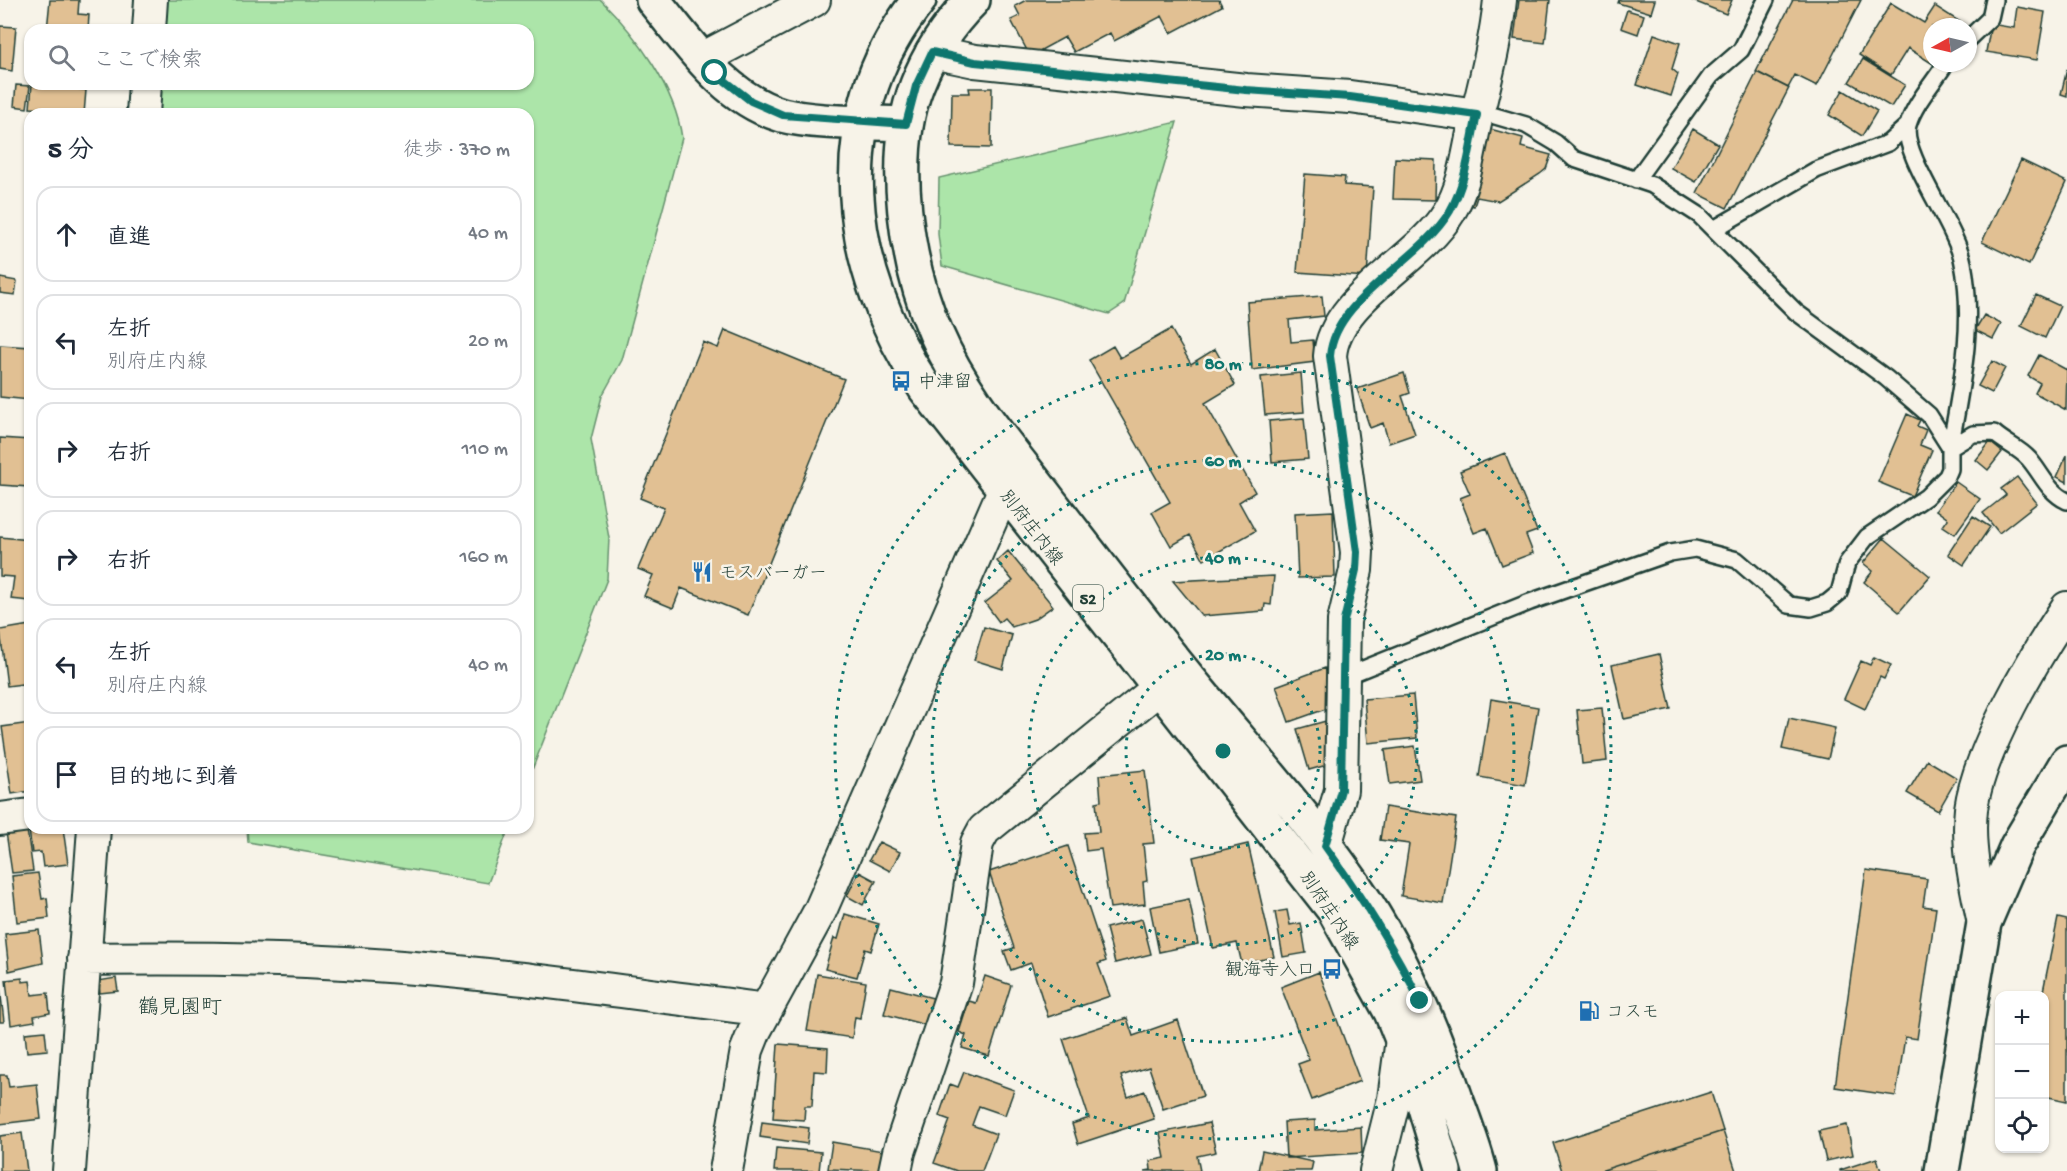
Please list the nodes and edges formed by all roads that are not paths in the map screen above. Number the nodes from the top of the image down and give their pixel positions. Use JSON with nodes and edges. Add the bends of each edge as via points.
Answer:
{"nodes":[{"id":1,"x":151,"y":0,"type":"edge"},
{"id":2,"x":653,"y":0,"type":"edge"},
{"id":3,"x":814,"y":0,"type":"edge"},
{"id":4,"x":919,"y":0,"type":"edge"},
{"id":5,"x":973,"y":0,"type":"edge"},
{"id":6,"x":1500,"y":0,"type":"edge"},
{"id":7,"x":1766,"y":0,"type":"edge"},
{"id":8,"x":1994,"y":0,"type":"edge"},
{"id":9,"x":149,"y":24,"type":"edge"},
{"id":10,"x":1977,"y":30,"type":"edge"},
{"id":11,"x":932,"y":52,"type":"junction"},
{"id":12,"x":702,"y":59,"type":"junction"},
{"id":13,"x":1940,"y":72,"type":"edge"},
{"id":14,"x":145,"y":90,"type":"edge"},
{"id":15,"x":143,"y":108,"type":"edge"},
{"id":16,"x":1477,"y":113,"type":"junction"},
{"id":17,"x":863,"y":122,"type":"junction"},
{"id":18,"x":906,"y":124,"type":"junction"},
{"id":19,"x":1908,"y":125,"type":"junction"},
{"id":20,"x":1636,"y":180,"type":"junction"},
{"id":21,"x":1714,"y":229,"type":"junction"},
{"id":22,"x":1950,"y":448,"type":"junction"},
{"id":23,"x":1004,"y":490,"type":"junction"},
{"id":24,"x":2067,"y":501,"type":"edge"},
{"id":25,"x":2067,"y":608,"type":"edge"},
{"id":26,"x":1341,"y":678,"type":"junction"},
{"id":27,"x":1159,"y":688,"type":"junction"},
{"id":28,"x":2067,"y":762,"type":"edge"},
{"id":29,"x":24,"y":816,"type":"edge"},
{"id":30,"x":0,"y":819,"type":"edge"},
{"id":31,"x":94,"y":834,"type":"edge"},
{"id":32,"x":1325,"y":846,"type":"junction"},
{"id":33,"x":1984,"y":922,"type":"junction"},
{"id":34,"x":84,"y":959,"type":"junction"},
{"id":35,"x":766,"y":1010,"type":"junction"},
{"id":36,"x":1402,"y":1039,"type":"junction"},
{"id":37,"x":69,"y":1171,"type":"edge"},
{"id":38,"x":726,"y":1171,"type":"edge"},
{"id":39,"x":895,"y":1171,"type":"edge"},
{"id":40,"x":1376,"y":1171,"type":"edge"},
{"id":41,"x":1444,"y":1171,"type":"edge"},
{"id":42,"x":1480,"y":1171,"type":"edge"},
{"id":43,"x":1942,"y":1171,"type":"edge"}],
"edges":[{"from":1,"to":9,"type":"street"},
{"from":2,"to":12,"type":"main road"},
{"from":3,"to":12,"type":"street"},
{"from":4,"to":17,"type":"main road","name":"別府庄内線","number":"52","via":[[906,16],[875,76]]},
{"from":5,"to":11,"type":"main road","name":"別府庄内線","number":"52"},
{"from":6,"to":16,"type":"street","via":[[1493,53]]},
{"from":7,"to":20,"type":"lane","via":[[1741,50],[1711,76]]},
{"from":8,"to":10,"type":"lane","via":[[1990,18]]},
{"from":11,"to":16,"type":"street","via":[[975,62],[1350,97]]},
{"from":11,"to":18,"type":"main road","name":"別府庄内線","number":"52","via":[[916,86]]},
{"from":12,"to":17,"type":"main road","via":[[733,89],[768,110],[798,117]]},
{"from":13,"to":19,"type":"lane"},
{"from":14,"to":15,"type":"street"},
{"from":16,"to":20,"type":"lane","via":[[1526,125],[1574,159]]},
{"from":16,"to":26,"type":"street","via":[[1462,182],[1449,212],[1421,246],[1350,309],[1332,336],[1330,356],[1357,552],[1344,621]]},
{"from":17,"to":18,"type":"main road"},
{"from":17,"to":23,"type":"main road","name":"別府庄内線","number":"52","via":[[856,169],[858,208],[865,254],[885,320],[925,388]]},
{"from":18,"to":32,"type":"main road","name":"別府庄内線","number":"52","via":[[903,162],[913,259],[928,312],[955,370],[1106,574]]},
{"from":19,"to":21,"type":"lane","via":[[1888,143],[1816,171]]},
{"from":19,"to":22,"type":"lane","via":[[1916,162],[1959,244],[1966,280],[1966,359]]},
{"from":20,"to":21,"type":"lane","via":[[1679,200]]},
{"from":21,"to":22,"type":"lane","via":[[1796,312],[1929,415]]},
{"from":22,"to":24,"type":"lane","via":[[1973,434],[1994,433],[2020,450],[2050,489]]},
{"from":22,"to":26,"type":"lane","via":[[1947,476],[1926,497],[1867,537],[1851,555],[1839,593],[1827,603],[1811,608],[1789,605],[1737,560],[1695,549],[1670,553],[1530,602]]},
{"from":23,"to":27,"type":"main road","name":"別府庄内線","number":"52"},
{"from":23,"to":35,"type":"street","via":[[820,911]]},
{"from":25,"to":33,"type":"street","via":[[2037,653],[1996,735],[1974,793],[1972,870]]},
{"from":26,"to":32,"type":"street","via":[[1341,790]]},
{"from":27,"to":36,"type":"main road","name":"別府庄内線","number":"52","via":[[1334,910],[1392,1012]]},
{"from":27,"to":39,"type":"street","via":[[984,830],[975,851],[956,983]]},
{"from":28,"to":33,"type":"main road","via":[[2017,846]]},
{"from":29,"to":30,"type":"street"},
{"from":31,"to":34,"type":"street"},
{"from":32,"to":42,"type":"main road","name":"別府庄内線","number":"52","via":[[1364,900],[1420,1001]]},
{"from":33,"to":43,"type":"main road"},
{"from":34,"to":35,"type":"street","via":[[270,960],[416,968]]},
{"from":34,"to":37,"type":"street"},
{"from":35,"to":38,"type":"street","via":[[747,1050]]},
{"from":36,"to":40,"type":"street","via":[[1394,1098]]},
{"from":36,"to":41,"type":"main road","name":"別府庄内線","number":"52"}]}
